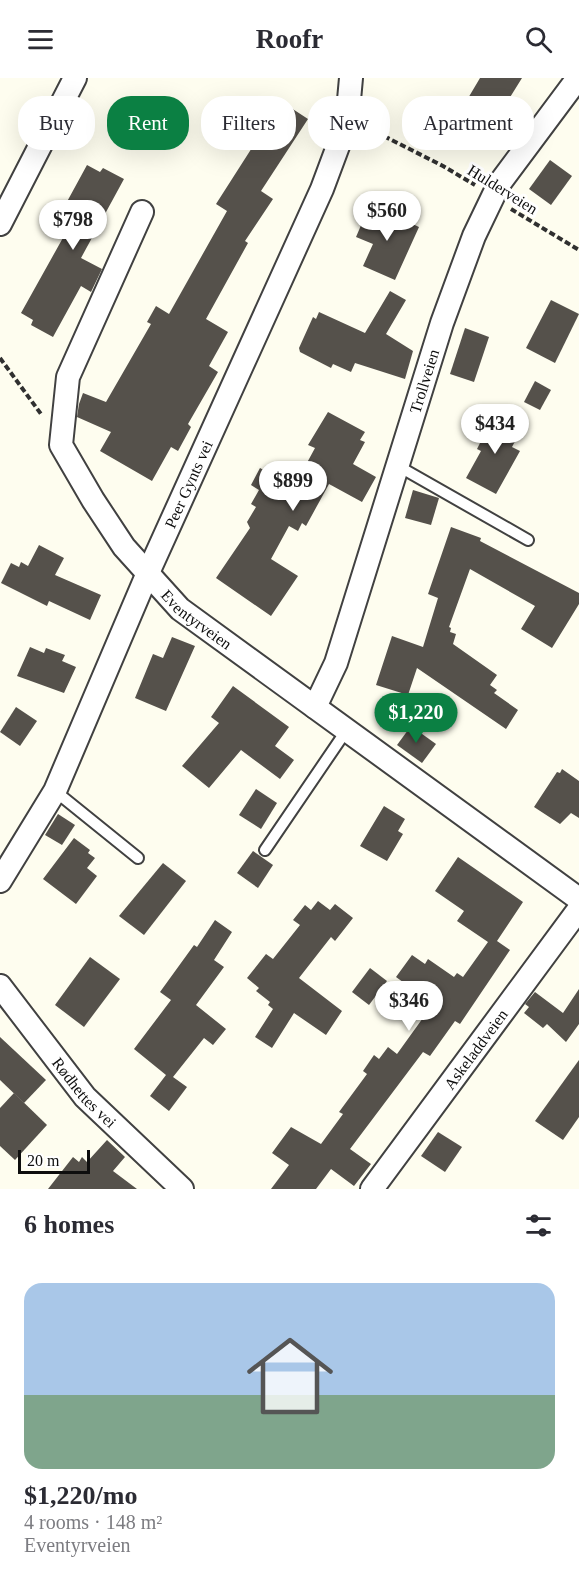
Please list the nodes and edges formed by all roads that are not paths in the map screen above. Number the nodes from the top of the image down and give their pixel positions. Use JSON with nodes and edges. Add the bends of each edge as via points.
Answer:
{"nodes":[{"id":1,"x":75,"y":78,"type":"edge"},
{"id":2,"x":351,"y":78,"type":"edge"},
{"id":3,"x":578,"y":78,"type":"edge"},
{"id":4,"x":142,"y":212,"type":"dead end"},
{"id":5,"x":0,"y":224,"type":"edge"},
{"id":6,"x":398,"y":466,"type":"junction"},
{"id":7,"x":528,"y":540,"type":"dead end"},
{"id":8,"x":147,"y":575,"type":"junction"},
{"id":9,"x":315,"y":706,"type":"junction"},
{"id":10,"x":346,"y":730,"type":"junction"},
{"id":11,"x":55,"y":791,"type":"junction"},
{"id":12,"x":265,"y":850,"type":"dead end"},
{"id":13,"x":138,"y":858,"type":"dead end"},
{"id":14,"x":0,"y":881,"type":"edge"},
{"id":15,"x":579,"y":899,"type":"edge"},
{"id":16,"x":579,"y":909,"type":"edge"},
{"id":17,"x":0,"y":986,"type":"edge"},
{"id":18,"x":182,"y":1189,"type":"edge"},
{"id":19,"x":372,"y":1189,"type":"edge"}],
"edges":[{"from":1,"to":5,"type":"street"},
{"from":2,"to":8,"type":"street","name":"Peer Gynts vei","via":[[347,122],[322,189]]},
{"from":3,"to":6,"type":"street","name":"Trollveien","via":[[492,197],[441,323]]},
{"from":4,"to":8,"type":"street","name":"Eventyrveien","via":[[68,377],[61,445],[124,547]]},
{"from":6,"to":7,"type":"lane"},
{"from":6,"to":9,"type":"street","name":"Trollveien","via":[[339,655]]},
{"from":8,"to":9,"type":"street","name":"Eventyrveien","via":[[180,609]]},
{"from":8,"to":11,"type":"street","name":"Peer Gynts vei"},
{"from":9,"to":10,"type":"street","name":"Eventyrveien"},
{"from":10,"to":12,"type":"lane"},
{"from":10,"to":15,"type":"street","name":"Eventyrveien"},
{"from":11,"to":13,"type":"lane"},
{"from":11,"to":14,"type":"street","name":"Peer Gynts vei"},
{"from":16,"to":19,"type":"street","name":"Askeladdveien"},
{"from":17,"to":18,"type":"street","name":"Rødhettes vei","via":[[85,1097]]}]}
